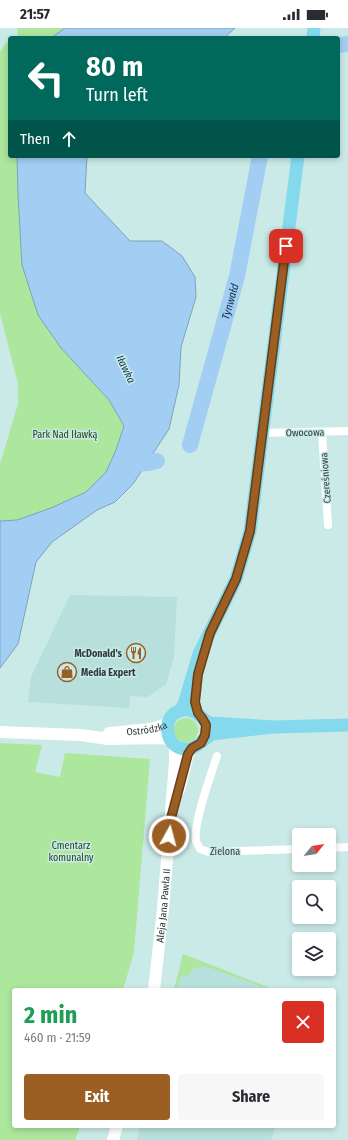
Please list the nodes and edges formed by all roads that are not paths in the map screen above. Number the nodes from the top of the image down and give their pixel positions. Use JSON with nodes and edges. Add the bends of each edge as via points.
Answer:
{"nodes":[{"id":1,"x":298,"y":158,"type":"edge"},
{"id":2,"x":348,"y":431,"type":"edge"},
{"id":3,"x":322,"y":432,"type":"junction"},
{"id":4,"x":262,"y":433,"type":"junction"},
{"id":5,"x":328,"y":525,"type":"dead end"},
{"id":6,"x":210,"y":633,"type":"junction"},
{"id":7,"x":180,"y":711,"type":"junction"},
{"id":8,"x":201,"y":717,"type":"junction"},
{"id":9,"x":168,"y":723,"type":"junction"},
{"id":10,"x":348,"y":725,"type":"edge"},
{"id":11,"x":274,"y":727,"type":"junction"},
{"id":12,"x":0,"y":732,"type":"edge"},
{"id":13,"x":81,"y":736,"type":"junction"},
{"id":14,"x":203,"y":740,"type":"junction"},
{"id":15,"x":173,"y":742,"type":"junction"},
{"id":16,"x":192,"y":748,"type":"junction"},
{"id":17,"x":216,"y":756,"type":"dead end"},
{"id":18,"x":170,"y":822,"type":"junction"},
{"id":19,"x":348,"y":847,"type":"edge"},
{"id":20,"x":336,"y":848,"type":"edge"},
{"id":21,"x":292,"y":849,"type":"edge"},
{"id":22,"x":154,"y":988,"type":"edge"},
{"id":23,"x":116,"y":1128,"type":"edge"},
{"id":24,"x":124,"y":1128,"type":"edge"},
{"id":25,"x":113,"y":1140,"type":"edge"},
{"id":26,"x":121,"y":1140,"type":"edge"}],
"edges":[{"from":1,"to":4,"type":"main road"},
{"from":2,"to":3,"type":"street","name":"Owocowa"},
{"from":3,"to":4,"type":"street","name":"Owocowa"},
{"from":3,"to":5,"type":"street","name":"Czereśniowa"},
{"from":4,"to":6,"type":"main road","via":[[250,531],[236,579]]},
{"from":6,"to":7,"type":"main road","via":[[199,654]]},
{"from":6,"to":8,"type":"main road","via":[[198,674],[195,696]]},
{"from":7,"to":8,"type":"main road","via":[[187,710]]},
{"from":7,"to":9,"type":"main road","name":"Ostródzka"},
{"from":8,"to":11,"type":"main road","via":[[210,723]]},
{"from":8,"to":14,"type":"main road","via":[[206,730]]},
{"from":9,"to":13,"type":"main road","name":"Ostródzka","via":[[152,729]]},
{"from":9,"to":15,"type":"main road","via":[[167,732]]},
{"from":10,"to":11,"type":"main road"},
{"from":11,"to":14,"type":"main road","via":[[212,734]]},
{"from":12,"to":13,"type":"main road","name":"Ostródzka"},
{"from":13,"to":15,"type":"main road","name":"Ostródzka","via":[[108,739],[162,738]]},
{"from":14,"to":16,"type":"main road"},
{"from":15,"to":16,"type":"main road","name":"Ostródzka","via":[[182,748]]},
{"from":15,"to":18,"type":"main road","name":"Aleja Jana Pawła II","via":[[175,762]]},
{"from":16,"to":18,"type":"main road","name":"Aleja Jana Pawła II","via":[[184,764]]},
{"from":17,"to":21,"type":"street","name":"Zielona","via":[[200,810],[196,842],[200,849],[210,852]]},
{"from":18,"to":22,"type":"main road","name":"Aleja Jana Pawła II"},
{"from":19,"to":20,"type":"street"},
{"from":23,"to":25,"type":"main road"},
{"from":24,"to":26,"type":"main road"}]}
